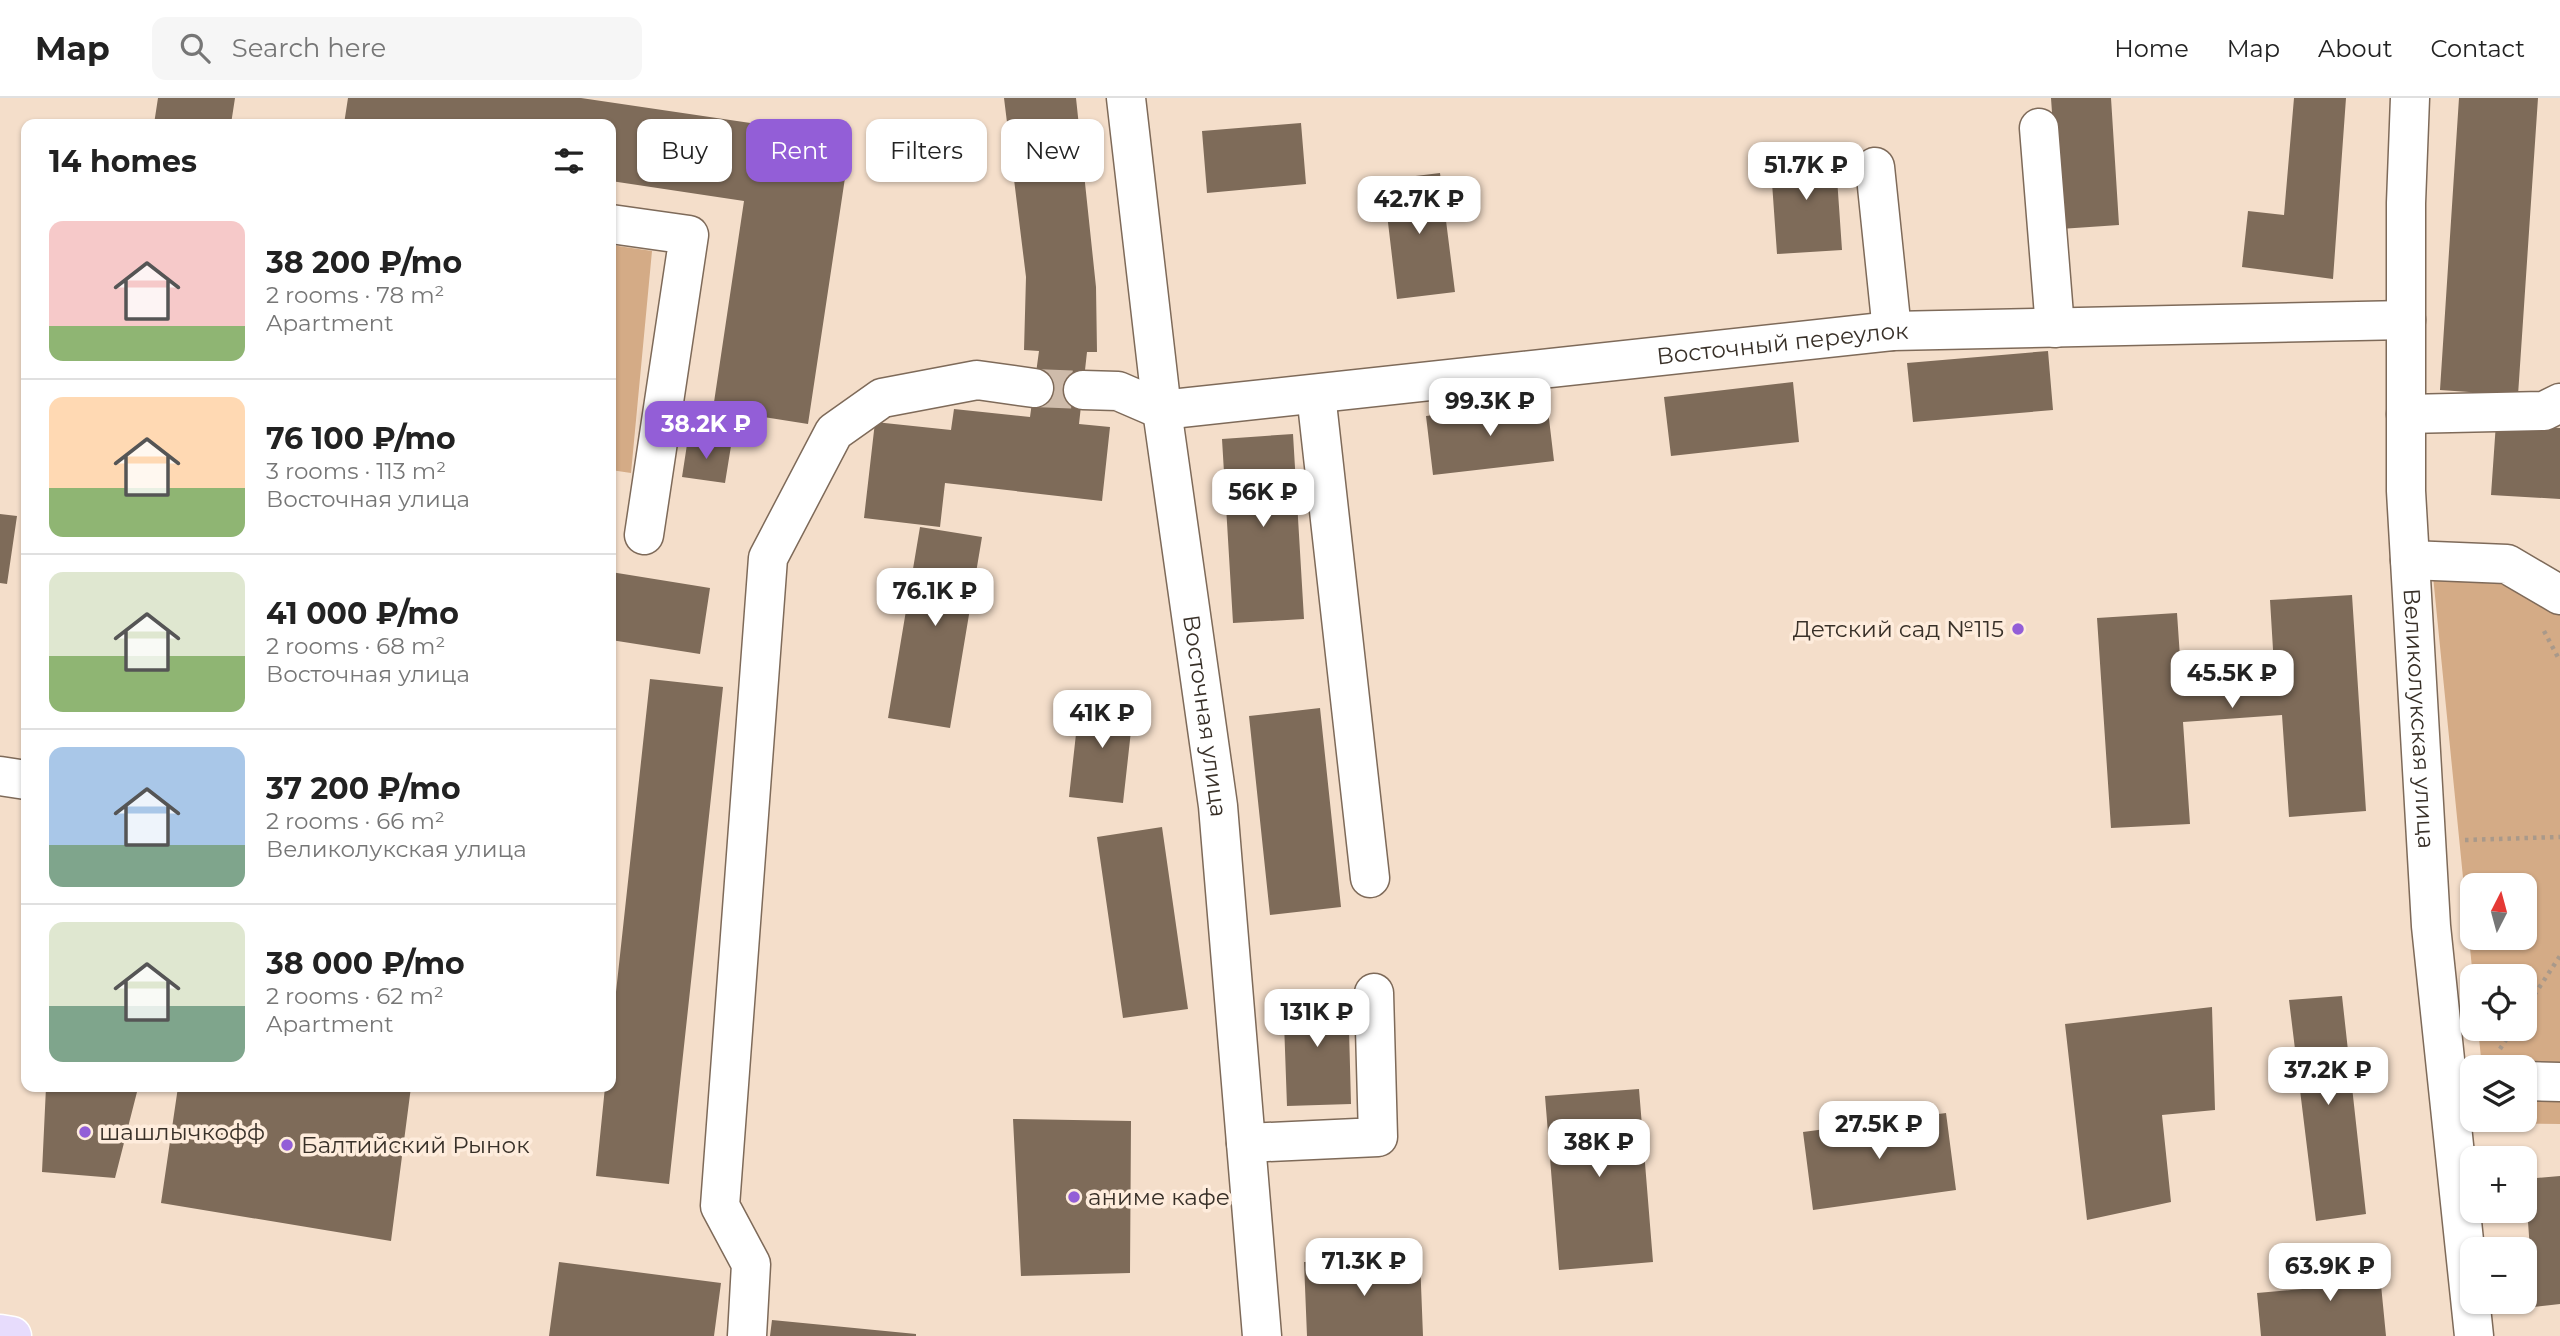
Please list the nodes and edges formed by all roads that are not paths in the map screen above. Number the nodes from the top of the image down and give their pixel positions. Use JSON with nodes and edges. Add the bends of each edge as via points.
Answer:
{"nodes":[{"id":1,"x":1126,"y":98,"type":"edge"},
{"id":2,"x":2410,"y":98,"type":"edge"},
{"id":3,"x":2039,"y":128,"type":"dead end"},
{"id":4,"x":1875,"y":167,"type":"dead end"},
{"id":5,"x":616,"y":225,"type":"edge"},
{"id":6,"x":2406,"y":320,"type":"junction"},
{"id":7,"x":2055,"y":328,"type":"junction"},
{"id":8,"x":1892,"y":331,"type":"junction"},
{"id":9,"x":1034,"y":388,"type":"tunnel mouth"},
{"id":10,"x":1083,"y":390,"type":"tunnel mouth"},
{"id":11,"x":1316,"y":394,"type":"junction"},
{"id":12,"x":2560,"y":395,"type":"edge"},
{"id":13,"x":1162,"y":410,"type":"junction"},
{"id":14,"x":2406,"y":414,"type":"junction"},
{"id":15,"x":644,"y":535,"type":"dead end"},
{"id":16,"x":2410,"y":560,"type":"junction"},
{"id":17,"x":2507,"y":564,"type":"junction"},
{"id":18,"x":2560,"y":566,"type":"edge"},
{"id":19,"x":2560,"y":595,"type":"edge"},
{"id":20,"x":0,"y":776,"type":"edge"},
{"id":21,"x":21,"y":779,"type":"edge"},
{"id":22,"x":1370,"y":878,"type":"dead end"},
{"id":23,"x":1374,"y":992,"type":"dead end"},
{"id":24,"x":2460,"y":1080,"type":"edge"},
{"id":25,"x":2537,"y":1081,"type":"edge"},
{"id":26,"x":2560,"y":1082,"type":"edge"},
{"id":27,"x":2463,"y":1132,"type":"edge"},
{"id":28,"x":1246,"y":1143,"type":"junction"},
{"id":29,"x":0,"y":1334,"type":"edge"},
{"id":30,"x":12,"y":1336,"type":"edge"},
{"id":31,"x":747,"y":1336,"type":"edge"},
{"id":32,"x":1262,"y":1336,"type":"edge"},
{"id":33,"x":2474,"y":1336,"type":"edge"}],
"edges":[{"from":1,"to":13,"type":"street","name":"Восточная улица"},
{"from":2,"to":6,"type":"street","name":"Великолукская улица"},
{"from":3,"to":7,"type":"street"},
{"from":4,"to":8,"type":"street"},
{"from":5,"to":15,"type":"street","via":[[689,235]]},
{"from":6,"to":7,"type":"street","name":"Восточный переулок"},
{"from":6,"to":14,"type":"street","name":"Великолукская улица"},
{"from":7,"to":8,"type":"street","name":"Восточный переулок"},
{"from":8,"to":11,"type":"street","name":"Восточный переулок"},
{"from":9,"to":31,"type":"street","via":[[977,380],[882,398],[834,432],[768,558],[720,1206],[751,1264]]},
{"from":10,"to":13,"type":"street","via":[[1118,391]]},
{"from":11,"to":13,"type":"street","name":"Восточный переулок"},
{"from":11,"to":22,"type":"street"},
{"from":12,"to":14,"type":"street","via":[[2544,411]]},
{"from":13,"to":28,"type":"street","name":"Восточная улица","via":[[1218,806]]},
{"from":14,"to":16,"type":"street","name":"Великолукская улица"},
{"from":16,"to":17,"type":"street"},
{"from":16,"to":24,"type":"street","name":"Великолукская улица","via":[[2431,926]]},
{"from":17,"to":18,"type":"street"},
{"from":17,"to":19,"type":"street"},
{"from":20,"to":21,"type":"street"},
{"from":23,"to":28,"type":"street","via":[[1378,1137]]},
{"from":25,"to":26,"type":"street"},
{"from":27,"to":33,"type":"street","name":"Великолукская улица"},
{"from":28,"to":32,"type":"street","name":"Восточная улица"},
{"from":29,"to":30,"type":"main road"}]}
